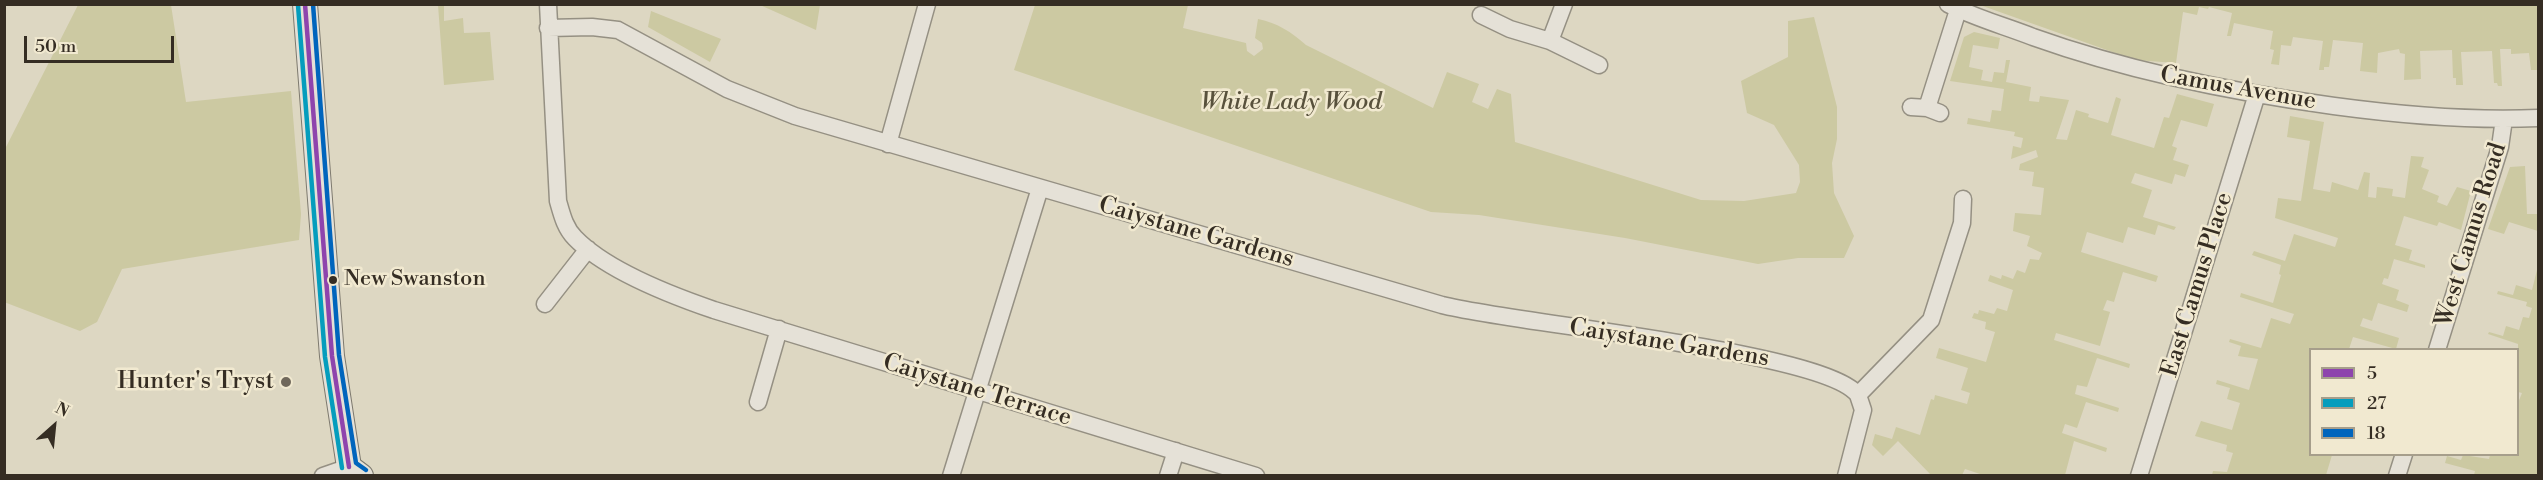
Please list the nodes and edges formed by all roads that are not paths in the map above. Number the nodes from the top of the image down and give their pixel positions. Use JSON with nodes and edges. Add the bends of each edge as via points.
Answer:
{"nodes":[{"id":1,"x":305,"y":4,"type":"edge"},
{"id":2,"x":548,"y":4,"type":"edge"},
{"id":3,"x":927,"y":4,"type":"edge"},
{"id":4,"x":1564,"y":4,"type":"edge"},
{"id":5,"x":1953,"y":7,"type":"edge"},
{"id":6,"x":1481,"y":15,"type":"dead end"},
{"id":7,"x":548,"y":28,"type":"junction"},
{"id":8,"x":1550,"y":41,"type":"junction"},
{"id":9,"x":1599,"y":65,"type":"dead end"},
{"id":10,"x":2257,"y":94,"type":"junction"},
{"id":11,"x":1926,"y":110,"type":"dead end"},
{"id":12,"x":2538,"y":118,"type":"edge"},
{"id":13,"x":2504,"y":119,"type":"junction"},
{"id":14,"x":888,"y":144,"type":"junction"},
{"id":15,"x":1040,"y":188,"type":"junction"},
{"id":16,"x":1963,"y":199,"type":"dead end"},
{"id":17,"x":588,"y":249,"type":"junction"},
{"id":18,"x":545,"y":304,"type":"dead end"},
{"id":19,"x":779,"y":329,"type":"junction"},
{"id":20,"x":2438,"y":348,"type":"edge"},
{"id":21,"x":977,"y":392,"type":"junction"},
{"id":22,"x":1858,"y":395,"type":"junction"},
{"id":23,"x":758,"y":402,"type":"dead end"},
{"id":24,"x":1176,"y":451,"type":"junction"},
{"id":25,"x":2403,"y":456,"type":"edge"},
{"id":26,"x":355,"y":471,"type":"edge"},
{"id":27,"x":323,"y":476,"type":"edge"},
{"id":28,"x":951,"y":476,"type":"edge"},
{"id":29,"x":1168,"y":476,"type":"edge"},
{"id":30,"x":1256,"y":476,"type":"edge"},
{"id":31,"x":1846,"y":476,"type":"edge"},
{"id":32,"x":2139,"y":476,"type":"edge"},
{"id":33,"x":2397,"y":476,"type":"edge"}],
"edges":[{"from":1,"to":26,"type":"main road","via":[[332,356]]},
{"from":2,"to":7,"type":"street","name":"Caiystane Terrace"},
{"from":3,"to":14,"type":"street"},
{"from":4,"to":8,"type":"street"},
{"from":5,"to":10,"type":"street","name":"Camus Avenue","via":[[2144,72]]},
{"from":5,"to":11,"type":"street"},
{"from":6,"to":8,"type":"street"},
{"from":7,"to":14,"type":"street","name":"Caiystane Gardens","via":[[618,30],[750,99]]},
{"from":7,"to":17,"type":"street","name":"Caiystane Terrace","via":[[558,201],[568,229]]},
{"from":8,"to":9,"type":"street"},
{"from":10,"to":13,"type":"street","name":"Camus Avenue","via":[[2380,112]]},
{"from":10,"to":32,"type":"street","name":"East Camus Place"},
{"from":12,"to":13,"type":"street","name":"Camus Avenue"},
{"from":13,"to":20,"type":"street","name":"West Camus Road","via":[[2500,147]]},
{"from":14,"to":15,"type":"street","name":"Caiystane Gardens"},
{"from":15,"to":21,"type":"street"},
{"from":15,"to":22,"type":"street","name":"Caiystane Gardens","via":[[1463,310],[1778,361],[1835,378]]},
{"from":16,"to":22,"type":"street","via":[[1962,223],[1931,320]]},
{"from":17,"to":18,"type":"street"},
{"from":17,"to":19,"type":"street","name":"Caiystane Terrace","via":[[669,293]]},
{"from":19,"to":21,"type":"street","name":"Caiystane Terrace"},
{"from":19,"to":23,"type":"street"},
{"from":21,"to":24,"type":"street","name":"Caiystane Terrace"},
{"from":21,"to":28,"type":"street"},
{"from":22,"to":31,"type":"street","via":[[1863,410]]},
{"from":24,"to":29,"type":"street"},
{"from":24,"to":30,"type":"street","name":"Caiystane Terrace"},
{"from":25,"to":33,"type":"street"},
{"from":26,"to":27,"type":"street"}]}
